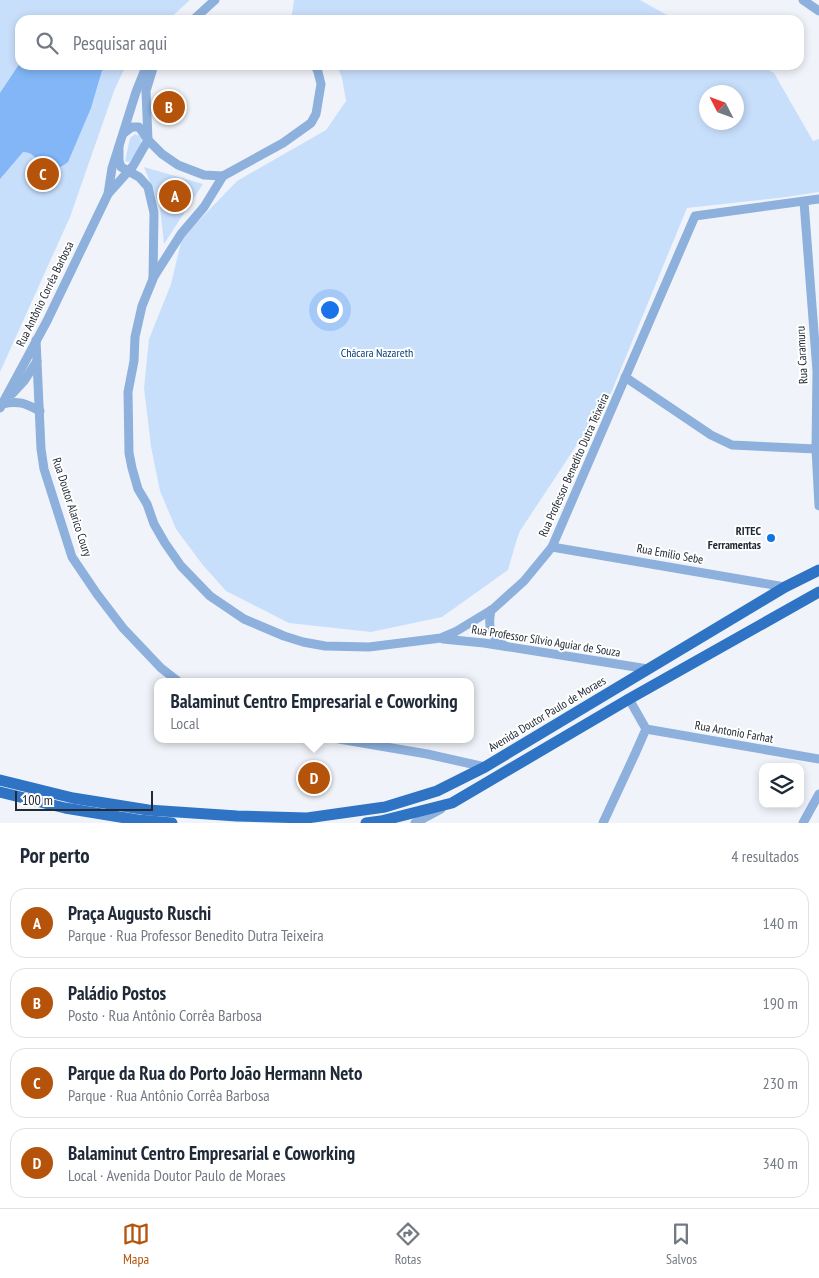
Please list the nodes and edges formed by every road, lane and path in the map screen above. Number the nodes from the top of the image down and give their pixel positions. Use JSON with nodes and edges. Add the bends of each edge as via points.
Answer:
{"nodes":[{"id":1,"x":215,"y":0,"type":"edge"},
{"id":2,"x":803,"y":0,"type":"edge"},
{"id":3,"x":819,"y":11,"type":"edge"},
{"id":4,"x":198,"y":15,"type":"edge"},
{"id":5,"x":145,"y":70,"type":"edge"},
{"id":6,"x":153,"y":70,"type":"edge"},
{"id":7,"x":317,"y":70,"type":"edge"},
{"id":8,"x":124,"y":133,"type":"junction"},
{"id":9,"x":148,"y":140,"type":"junction"},
{"id":10,"x":119,"y":147,"type":"junction"},
{"id":11,"x":128,"y":171,"type":"junction"},
{"id":12,"x":223,"y":176,"type":"junction"},
{"id":13,"x":108,"y":194,"type":"junction"},
{"id":14,"x":819,"y":199,"type":"edge"},
{"id":15,"x":804,"y":202,"type":"junction"},
{"id":16,"x":153,"y":278,"type":"junction"},
{"id":17,"x":47,"y":321,"type":"junction"},
{"id":18,"x":36,"y":340,"type":"junction"},
{"id":19,"x":37,"y":360,"type":"junction"},
{"id":20,"x":818,"y":371,"type":"edge"},
{"id":21,"x":625,"y":377,"type":"junction"},
{"id":22,"x":2,"y":406,"type":"edge"},
{"id":23,"x":40,"y":411,"type":"junction"},
{"id":24,"x":816,"y":449,"type":"junction"},
{"id":25,"x":819,"y":506,"type":"edge"},
{"id":26,"x":552,"y":547,"type":"junction"},
{"id":27,"x":819,"y":570,"type":"edge"},
{"id":28,"x":785,"y":587,"type":"junction"},
{"id":29,"x":819,"y":592,"type":"edge"},
{"id":30,"x":492,"y":610,"type":"junction"},
{"id":31,"x":440,"y":638,"type":"junction"},
{"id":32,"x":506,"y":646,"type":"junction"},
{"id":33,"x":648,"y":669,"type":"junction"},
{"id":34,"x":174,"y":678,"type":"edge"},
{"id":35,"x":629,"y":699,"type":"junction"},
{"id":36,"x":646,"y":729,"type":"junction"},
{"id":37,"x":362,"y":743,"type":"edge"},
{"id":38,"x":819,"y":759,"type":"edge"},
{"id":39,"x":485,"y":768,"type":"junction"},
{"id":40,"x":0,"y":780,"type":"edge"},
{"id":41,"x":0,"y":792,"type":"edge"},
{"id":42,"x":819,"y":794,"type":"edge"},
{"id":43,"x":452,"y":803,"type":"junction"},
{"id":44,"x":172,"y":823,"type":"edge"},
{"id":45,"x":366,"y":823,"type":"edge"},
{"id":46,"x":415,"y":823,"type":"edge"},
{"id":47,"x":603,"y":823,"type":"edge"},
{"id":48,"x":804,"y":823,"type":"edge"}],
"edges":[{"from":1,"to":4,"type":"street"},
{"from":2,"to":3,"type":"street"},
{"from":5,"to":8,"type":"street","name":"Rua Antônio Corrêa Barbosa"},
{"from":6,"to":9,"type":"street","via":[[146,92]]},
{"from":7,"to":12,"type":"street","via":[[321,84],[316,114],[310,123],[283,143]]},
{"from":8,"to":9,"type":"street","via":[[132,127],[139,127]]},
{"from":8,"to":10,"type":"street","name":"Rua Antônio Corrêa Barbosa"},
{"from":9,"to":11,"type":"street","name":"Rua Antônio Corrêa Barbosa"},
{"from":9,"to":12,"type":"street","via":[[178,165],[204,175]]},
{"from":10,"to":11,"type":"street","via":[[119,161]]},
{"from":10,"to":13,"type":"street","name":"Rua Antônio Corrêa Barbosa"},
{"from":11,"to":13,"type":"street","name":"Rua Antônio Corrêa Barbosa"},
{"from":11,"to":16,"type":"street","name":"Rua Professor Benedito Dutra Teixeira","via":[[148,187],[154,213]]},
{"from":12,"to":16,"type":"street","via":[[204,207],[180,234]]},
{"from":13,"to":17,"type":"street","name":"Rua Antônio Corrêa Barbosa"},
{"from":14,"to":15,"type":"street"},
{"from":15,"to":20,"type":"street","name":"Rua Caramuru"},
{"from":15,"to":21,"type":"street","name":"Rua Professor Benedito Dutra Teixeira","via":[[695,216]]},
{"from":16,"to":31,"type":"street","name":"Rua Professor Benedito Dutra Teixeira","via":[[135,337],[128,392],[129,452],[138,489],[154,524],[181,566],[210,596],[244,619],[303,642],[369,647]]},
{"from":17,"to":18,"type":"street","name":"Rua Antônio Corrêa Barbosa"},
{"from":17,"to":19,"type":"street"},
{"from":18,"to":19,"type":"street","name":"Rua Doutor Alarico Coury"},
{"from":18,"to":22,"type":"street","name":"Rua Antônio Corrêa Barbosa"},
{"from":19,"to":22,"type":"street","name":"Rua Antônio Corrêa Barbosa"},
{"from":19,"to":23,"type":"street","name":"Rua Doutor Alarico Coury"},
{"from":20,"to":24,"type":"street","name":"Rua Caramuru"},
{"from":21,"to":24,"type":"street","via":[[711,435],[732,445]]},
{"from":21,"to":26,"type":"street","name":"Rua Professor Benedito Dutra Teixeira"},
{"from":22,"to":23,"type":"street","via":[[20,402]]},
{"from":23,"to":34,"type":"street","name":"Rua Doutor Alarico Coury","via":[[44,469],[72,557],[123,628]]},
{"from":24,"to":25,"type":"street","name":"Rua Caramuru"},
{"from":26,"to":28,"type":"street","name":"Rua Emilio Sebe"},
{"from":26,"to":30,"type":"street","name":"Rua Professor Benedito Dutra Teixeira","via":[[524,581]]},
{"from":27,"to":28,"type":"main road","name":"Avenida Doutor Paulo de Moraes"},
{"from":28,"to":33,"type":"main road","name":"Avenida Doutor Paulo de Moraes"},
{"from":29,"to":35,"type":"main road"},
{"from":30,"to":31,"type":"street","name":"Rua Professor Benedito Dutra Teixeira"},
{"from":30,"to":32,"type":"street","via":[[491,630]]},
{"from":31,"to":32,"type":"street","name":"Rua Professor Sílvio Aguiar de Souza"},
{"from":32,"to":33,"type":"street","name":"Rua Professor Sílvio Aguiar de Souza"},
{"from":33,"to":39,"type":"main road","name":"Avenida Doutor Paulo de Moraes"},
{"from":35,"to":36,"type":"street"},
{"from":35,"to":43,"type":"main road"},
{"from":36,"to":38,"type":"street","name":"Rua Antonio Farhat"},
{"from":36,"to":47,"type":"street"},
{"from":37,"to":39,"type":"street"},
{"from":39,"to":40,"type":"main road","name":"Avenida Doutor Paulo de Moraes","via":[[437,791],[385,807],[307,818],[148,810],[73,798]]},
{"from":41,"to":44,"type":"main road","via":[[65,808]]},
{"from":42,"to":48,"type":"street"},
{"from":43,"to":45,"type":"main road"},
{"from":43,"to":46,"type":"street"}]}
